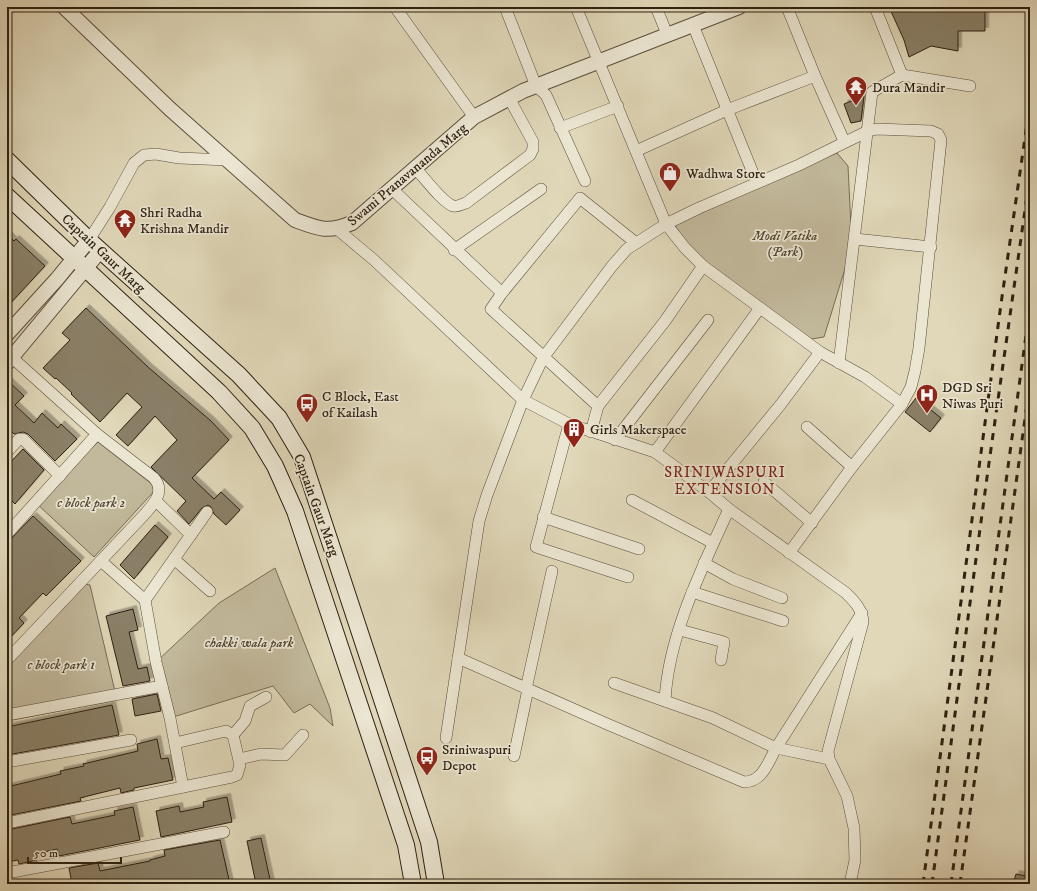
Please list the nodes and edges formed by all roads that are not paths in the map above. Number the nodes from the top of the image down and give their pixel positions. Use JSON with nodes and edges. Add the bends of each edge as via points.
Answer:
{"nodes":[{"id":1,"x":64,"y":7,"type":"edge"},
{"id":2,"x":395,"y":7,"type":"edge"},
{"id":3,"x":505,"y":7,"type":"edge"},
{"id":4,"x":576,"y":7,"type":"edge"},
{"id":5,"x":656,"y":7,"type":"edge"},
{"id":6,"x":739,"y":7,"type":"edge"},
{"id":7,"x":787,"y":7,"type":"edge"},
{"id":8,"x":875,"y":7,"type":"edge"},
{"id":9,"x":693,"y":25,"type":"junction"},
{"id":10,"x":667,"y":34,"type":"junction"},
{"id":11,"x":598,"y":60,"type":"junction"},
{"id":12,"x":902,"y":75,"type":"junction"},
{"id":13,"x":815,"y":76,"type":"junction"},
{"id":14,"x":536,"y":86,"type":"junction"},
{"id":15,"x":970,"y":86,"type":"dead end"},
{"id":16,"x":509,"y":98,"type":"junction"},
{"id":17,"x":618,"y":106,"type":"junction"},
{"id":18,"x":728,"y":110,"type":"junction"},
{"id":19,"x":474,"y":117,"type":"junction"},
{"id":20,"x":560,"y":128,"type":"junction"},
{"id":21,"x":868,"y":131,"type":"junction"},
{"id":22,"x":844,"y":141,"type":"junction"},
{"id":23,"x":636,"y":151,"type":"junction"},
{"id":24,"x":7,"y":160,"type":"edge"},
{"id":25,"x":228,"y":160,"type":"junction"},
{"id":26,"x":415,"y":168,"type":"junction"},
{"id":27,"x":585,"y":181,"type":"dead end"},
{"id":28,"x":757,"y":183,"type":"junction"},
{"id":29,"x":392,"y":189,"type":"junction"},
{"id":30,"x":541,"y":189,"type":"dead end"},
{"id":31,"x":7,"y":196,"type":"edge"},
{"id":32,"x":666,"y":224,"type":"junction"},
{"id":33,"x":337,"y":229,"type":"junction"},
{"id":34,"x":855,"y":239,"type":"junction"},
{"id":35,"x":636,"y":243,"type":"junction"},
{"id":36,"x":95,"y":245,"type":"junction"},
{"id":37,"x":931,"y":247,"type":"junction"},
{"id":38,"x":454,"y":250,"type":"junction"},
{"id":39,"x":80,"y":264,"type":"junction"},
{"id":40,"x":703,"y":266,"type":"junction"},
{"id":41,"x":502,"y":293,"type":"junction"},
{"id":42,"x":760,"y":308,"type":"junction"},
{"id":43,"x":708,"y":320,"type":"dead end"},
{"id":44,"x":7,"y":334,"type":"edge"},
{"id":45,"x":820,"y":352,"type":"junction"},
{"id":46,"x":8,"y":358,"type":"edge"},
{"id":47,"x":543,"y":358,"type":"junction"},
{"id":48,"x":839,"y":363,"type":"junction"},
{"id":49,"x":523,"y":400,"type":"junction"},
{"id":50,"x":902,"y":404,"type":"junction"},
{"id":51,"x":598,"y":406,"type":"junction"},
{"id":52,"x":569,"y":424,"type":"junction"},
{"id":53,"x":807,"y":427,"type":"dead end"},
{"id":54,"x":591,"y":432,"type":"junction"},
{"id":55,"x":97,"y":434,"type":"junction"},
{"id":56,"x":616,"y":440,"type":"junction"},
{"id":57,"x":7,"y":452,"type":"edge"},
{"id":58,"x":655,"y":452,"type":"junction"},
{"id":59,"x":852,"y":467,"type":"junction"},
{"id":60,"x":60,"y":476,"type":"junction"},
{"id":61,"x":764,"y":482,"type":"dead end"},
{"id":62,"x":709,"y":492,"type":"junction"},
{"id":63,"x":632,"y":500,"type":"dead end"},
{"id":64,"x":156,"y":501,"type":"junction"},
{"id":65,"x":729,"y":509,"type":"junction"},
{"id":66,"x":207,"y":512,"type":"dead end"},
{"id":67,"x":543,"y":517,"type":"junction"},
{"id":68,"x":812,"y":523,"type":"junction"},
{"id":69,"x":7,"y":534,"type":"edge"},
{"id":70,"x":191,"y":534,"type":"junction"},
{"id":71,"x":713,"y":543,"type":"junction"},
{"id":72,"x":639,"y":549,"type":"dead end"},
{"id":73,"x":789,"y":553,"type":"junction"},
{"id":74,"x":174,"y":559,"type":"junction"},
{"id":75,"x":101,"y":561,"type":"junction"},
{"id":76,"x":704,"y":564,"type":"junction"},
{"id":77,"x":552,"y":571,"type":"dead end"},
{"id":78,"x":628,"y":577,"type":"dead end"},
{"id":79,"x":210,"y":591,"type":"dead end"},
{"id":80,"x":692,"y":592,"type":"junction"},
{"id":81,"x":782,"y":598,"type":"dead end"},
{"id":82,"x":146,"y":600,"type":"junction"},
{"id":83,"x":862,"y":613,"type":"junction"},
{"id":84,"x":783,"y":621,"type":"dead end"},
{"id":85,"x":680,"y":630,"type":"junction"},
{"id":86,"x":458,"y":658,"type":"junction"},
{"id":87,"x":7,"y":660,"type":"edge"},
{"id":88,"x":721,"y":660,"type":"dead end"},
{"id":89,"x":614,"y":683,"type":"dead end"},
{"id":90,"x":162,"y":686,"type":"junction"},
{"id":91,"x":527,"y":689,"type":"junction"},
{"id":92,"x":266,"y":697,"type":"dead end"},
{"id":93,"x":665,"y":701,"type":"junction"},
{"id":94,"x":7,"y":715,"type":"edge"},
{"id":95,"x":233,"y":735,"type":"junction"},
{"id":96,"x":303,"y":735,"type":"dead end"},
{"id":97,"x":446,"y":738,"type":"dead end"},
{"id":98,"x":131,"y":740,"type":"dead end"},
{"id":99,"x":175,"y":743,"type":"junction"},
{"id":100,"x":776,"y":748,"type":"junction"},
{"id":101,"x":514,"y":756,"type":"dead end"},
{"id":102,"x":239,"y":759,"type":"junction"},
{"id":103,"x":829,"y":759,"type":"junction"},
{"id":104,"x":7,"y":762,"type":"edge"},
{"id":105,"x":183,"y":787,"type":"junction"},
{"id":106,"x":7,"y":823,"type":"edge"},
{"id":107,"x":224,"y":832,"type":"dead end"},
{"id":108,"x":7,"y":873,"type":"edge"},
{"id":109,"x":413,"y":884,"type":"edge"},
{"id":110,"x":436,"y":884,"type":"edge"},
{"id":111,"x":850,"y":884,"type":"edge"}],
"edges":[{"from":1,"to":25,"type":"street","name":"Swami Pranavananda Marg","via":[[170,109]]},
{"from":2,"to":19,"type":"street"},
{"from":3,"to":14,"type":"street"},
{"from":4,"to":11,"type":"street"},
{"from":5,"to":10,"type":"street"},
{"from":6,"to":9,"type":"street","name":"Swami Pranavananda Marg"},
{"from":7,"to":13,"type":"street"},
{"from":8,"to":12,"type":"street"},
{"from":9,"to":10,"type":"street","name":"Swami Pranavananda Marg"},
{"from":9,"to":18,"type":"street"},
{"from":10,"to":11,"type":"street","name":"Swami Pranavananda Marg"},
{"from":11,"to":14,"type":"street","name":"Swami Pranavananda Marg"},
{"from":11,"to":17,"type":"street"},
{"from":12,"to":15,"type":"street"},
{"from":12,"to":21,"type":"street","via":[[872,92]]},
{"from":13,"to":18,"type":"street"},
{"from":13,"to":22,"type":"street"},
{"from":14,"to":16,"type":"street","name":"Swami Pranavananda Marg"},
{"from":14,"to":20,"type":"street","via":[[546,95]]},
{"from":16,"to":19,"type":"street","name":"Swami Pranavananda Marg"},
{"from":16,"to":26,"type":"street","via":[[533,142],[533,150],[525,160],[466,203],[454,206],[446,201]]},
{"from":17,"to":20,"type":"street"},
{"from":17,"to":23,"type":"street"},
{"from":18,"to":23,"type":"street"},
{"from":18,"to":28,"type":"street"},
{"from":19,"to":26,"type":"street","name":"Swami Pranavananda Marg"},
{"from":20,"to":27,"type":"street"},
{"from":21,"to":22,"type":"street"},
{"from":21,"to":34,"type":"street"},
{"from":21,"to":37,"type":"street","via":[[931,131],[938,134],[941,140]]},
{"from":22,"to":28,"type":"street","via":[[799,165]]},
{"from":23,"to":32,"type":"street"},
{"from":24,"to":36,"type":"main road","name":"Captain Gaur Marg"},
{"from":25,"to":33,"type":"street","name":"Swami Pranavananda Marg","via":[[296,220],[319,229]]},
{"from":25,"to":36,"type":"street","via":[[144,155],[134,163],[110,207]]},
{"from":26,"to":29,"type":"street","name":"Swami Pranavananda Marg"},
{"from":28,"to":32,"type":"street"},
{"from":29,"to":33,"type":"street","name":"Swami Pranavananda Marg","via":[[352,223]]},
{"from":29,"to":38,"type":"street"},
{"from":30,"to":38,"type":"street"},
{"from":31,"to":39,"type":"main road","name":"Captain Gaur Marg"},
{"from":32,"to":35,"type":"street"},
{"from":32,"to":40,"type":"street"},
{"from":33,"to":49,"type":"street","via":[[374,260]]},
{"from":34,"to":37,"type":"street"},
{"from":34,"to":48,"type":"street"},
{"from":35,"to":41,"type":"street","via":[[580,198]]},
{"from":35,"to":47,"type":"street","via":[[612,266]]},
{"from":36,"to":39,"type":"street"},
{"from":36,"to":110,"type":"main road","name":"Captain Gaur Marg","via":[[239,375],[278,418],[302,457],[430,842]]},
{"from":37,"to":50,"type":"street","via":[[915,371],[911,387]]},
{"from":38,"to":41,"type":"street"},
{"from":39,"to":44,"type":"street"},
{"from":39,"to":46,"type":"street"},
{"from":39,"to":109,"type":"main road","name":"Captain Gaur Marg","via":[[219,392],[252,428],[275,466],[295,511],[406,845]]},
{"from":40,"to":42,"type":"street"},
{"from":40,"to":51,"type":"street","via":[[665,321]]},
{"from":41,"to":47,"type":"street","via":[[490,309]]},
{"from":42,"to":45,"type":"street"},
{"from":42,"to":58,"type":"street"},
{"from":43,"to":56,"type":"street"},
{"from":45,"to":48,"type":"street"},
{"from":45,"to":62,"type":"street"},
{"from":46,"to":55,"type":"street"},
{"from":47,"to":49,"type":"street"},
{"from":47,"to":51,"type":"street"},
{"from":48,"to":50,"type":"street","via":[[865,377]]},
{"from":49,"to":52,"type":"street"},
{"from":49,"to":86,"type":"street","via":[[479,521]]},
{"from":50,"to":59,"type":"street"},
{"from":51,"to":54,"type":"street"},
{"from":52,"to":54,"type":"street"},
{"from":52,"to":67,"type":"street"},
{"from":53,"to":59,"type":"street"},
{"from":54,"to":56,"type":"street"},
{"from":55,"to":60,"type":"street"},
{"from":55,"to":64,"type":"street","via":[[158,483]]},
{"from":56,"to":58,"type":"street"},
{"from":57,"to":60,"type":"street","via":[[19,439],[23,439]]},
{"from":58,"to":62,"type":"street"},
{"from":59,"to":68,"type":"street"},
{"from":60,"to":69,"type":"street"},
{"from":61,"to":68,"type":"street"},
{"from":62,"to":65,"type":"street"},
{"from":63,"to":71,"type":"street"},
{"from":64,"to":70,"type":"street"},
{"from":64,"to":75,"type":"street"},
{"from":65,"to":71,"type":"street"},
{"from":65,"to":73,"type":"street"},
{"from":66,"to":70,"type":"street"},
{"from":67,"to":72,"type":"street"},
{"from":67,"to":78,"type":"street","via":[[536,547]]},
{"from":68,"to":73,"type":"street"},
{"from":70,"to":74,"type":"street"},
{"from":71,"to":76,"type":"street"},
{"from":73,"to":83,"type":"street","via":[[846,593]]},
{"from":74,"to":79,"type":"street"},
{"from":74,"to":82,"type":"street"},
{"from":75,"to":82,"type":"street"},
{"from":75,"to":87,"type":"street"},
{"from":76,"to":80,"type":"street"},
{"from":76,"to":81,"type":"street","via":[[733,579]]},
{"from":77,"to":91,"type":"street"},
{"from":80,"to":84,"type":"street"},
{"from":80,"to":85,"type":"street"},
{"from":82,"to":90,"type":"street"},
{"from":83,"to":100,"type":"street"},
{"from":83,"to":103,"type":"street","via":[[863,622],[830,741]]},
{"from":85,"to":88,"type":"street","via":[[724,642]]},
{"from":85,"to":93,"type":"street","via":[[666,675]]},
{"from":86,"to":91,"type":"street"},
{"from":86,"to":97,"type":"street"},
{"from":89,"to":93,"type":"street"},
{"from":90,"to":94,"type":"street"},
{"from":90,"to":99,"type":"street"},
{"from":91,"to":100,"type":"street","via":[[744,782],[758,778]]},
{"from":91,"to":101,"type":"street"},
{"from":92,"to":95,"type":"street","via":[[250,706],[245,721]]},
{"from":93,"to":100,"type":"street","via":[[713,718]]},
{"from":95,"to":99,"type":"street","via":[[226,731]]},
{"from":95,"to":102,"type":"street"},
{"from":96,"to":102,"type":"street","via":[[285,755],[261,754]]},
{"from":98,"to":104,"type":"street"},
{"from":99,"to":105,"type":"street"},
{"from":100,"to":103,"type":"street"},
{"from":102,"to":105,"type":"street","via":[[240,770],[232,777]]},
{"from":103,"to":111,"type":"street","via":[[847,796],[854,828],[855,860]]},
{"from":105,"to":106,"type":"street"},
{"from":107,"to":108,"type":"street"}]}
